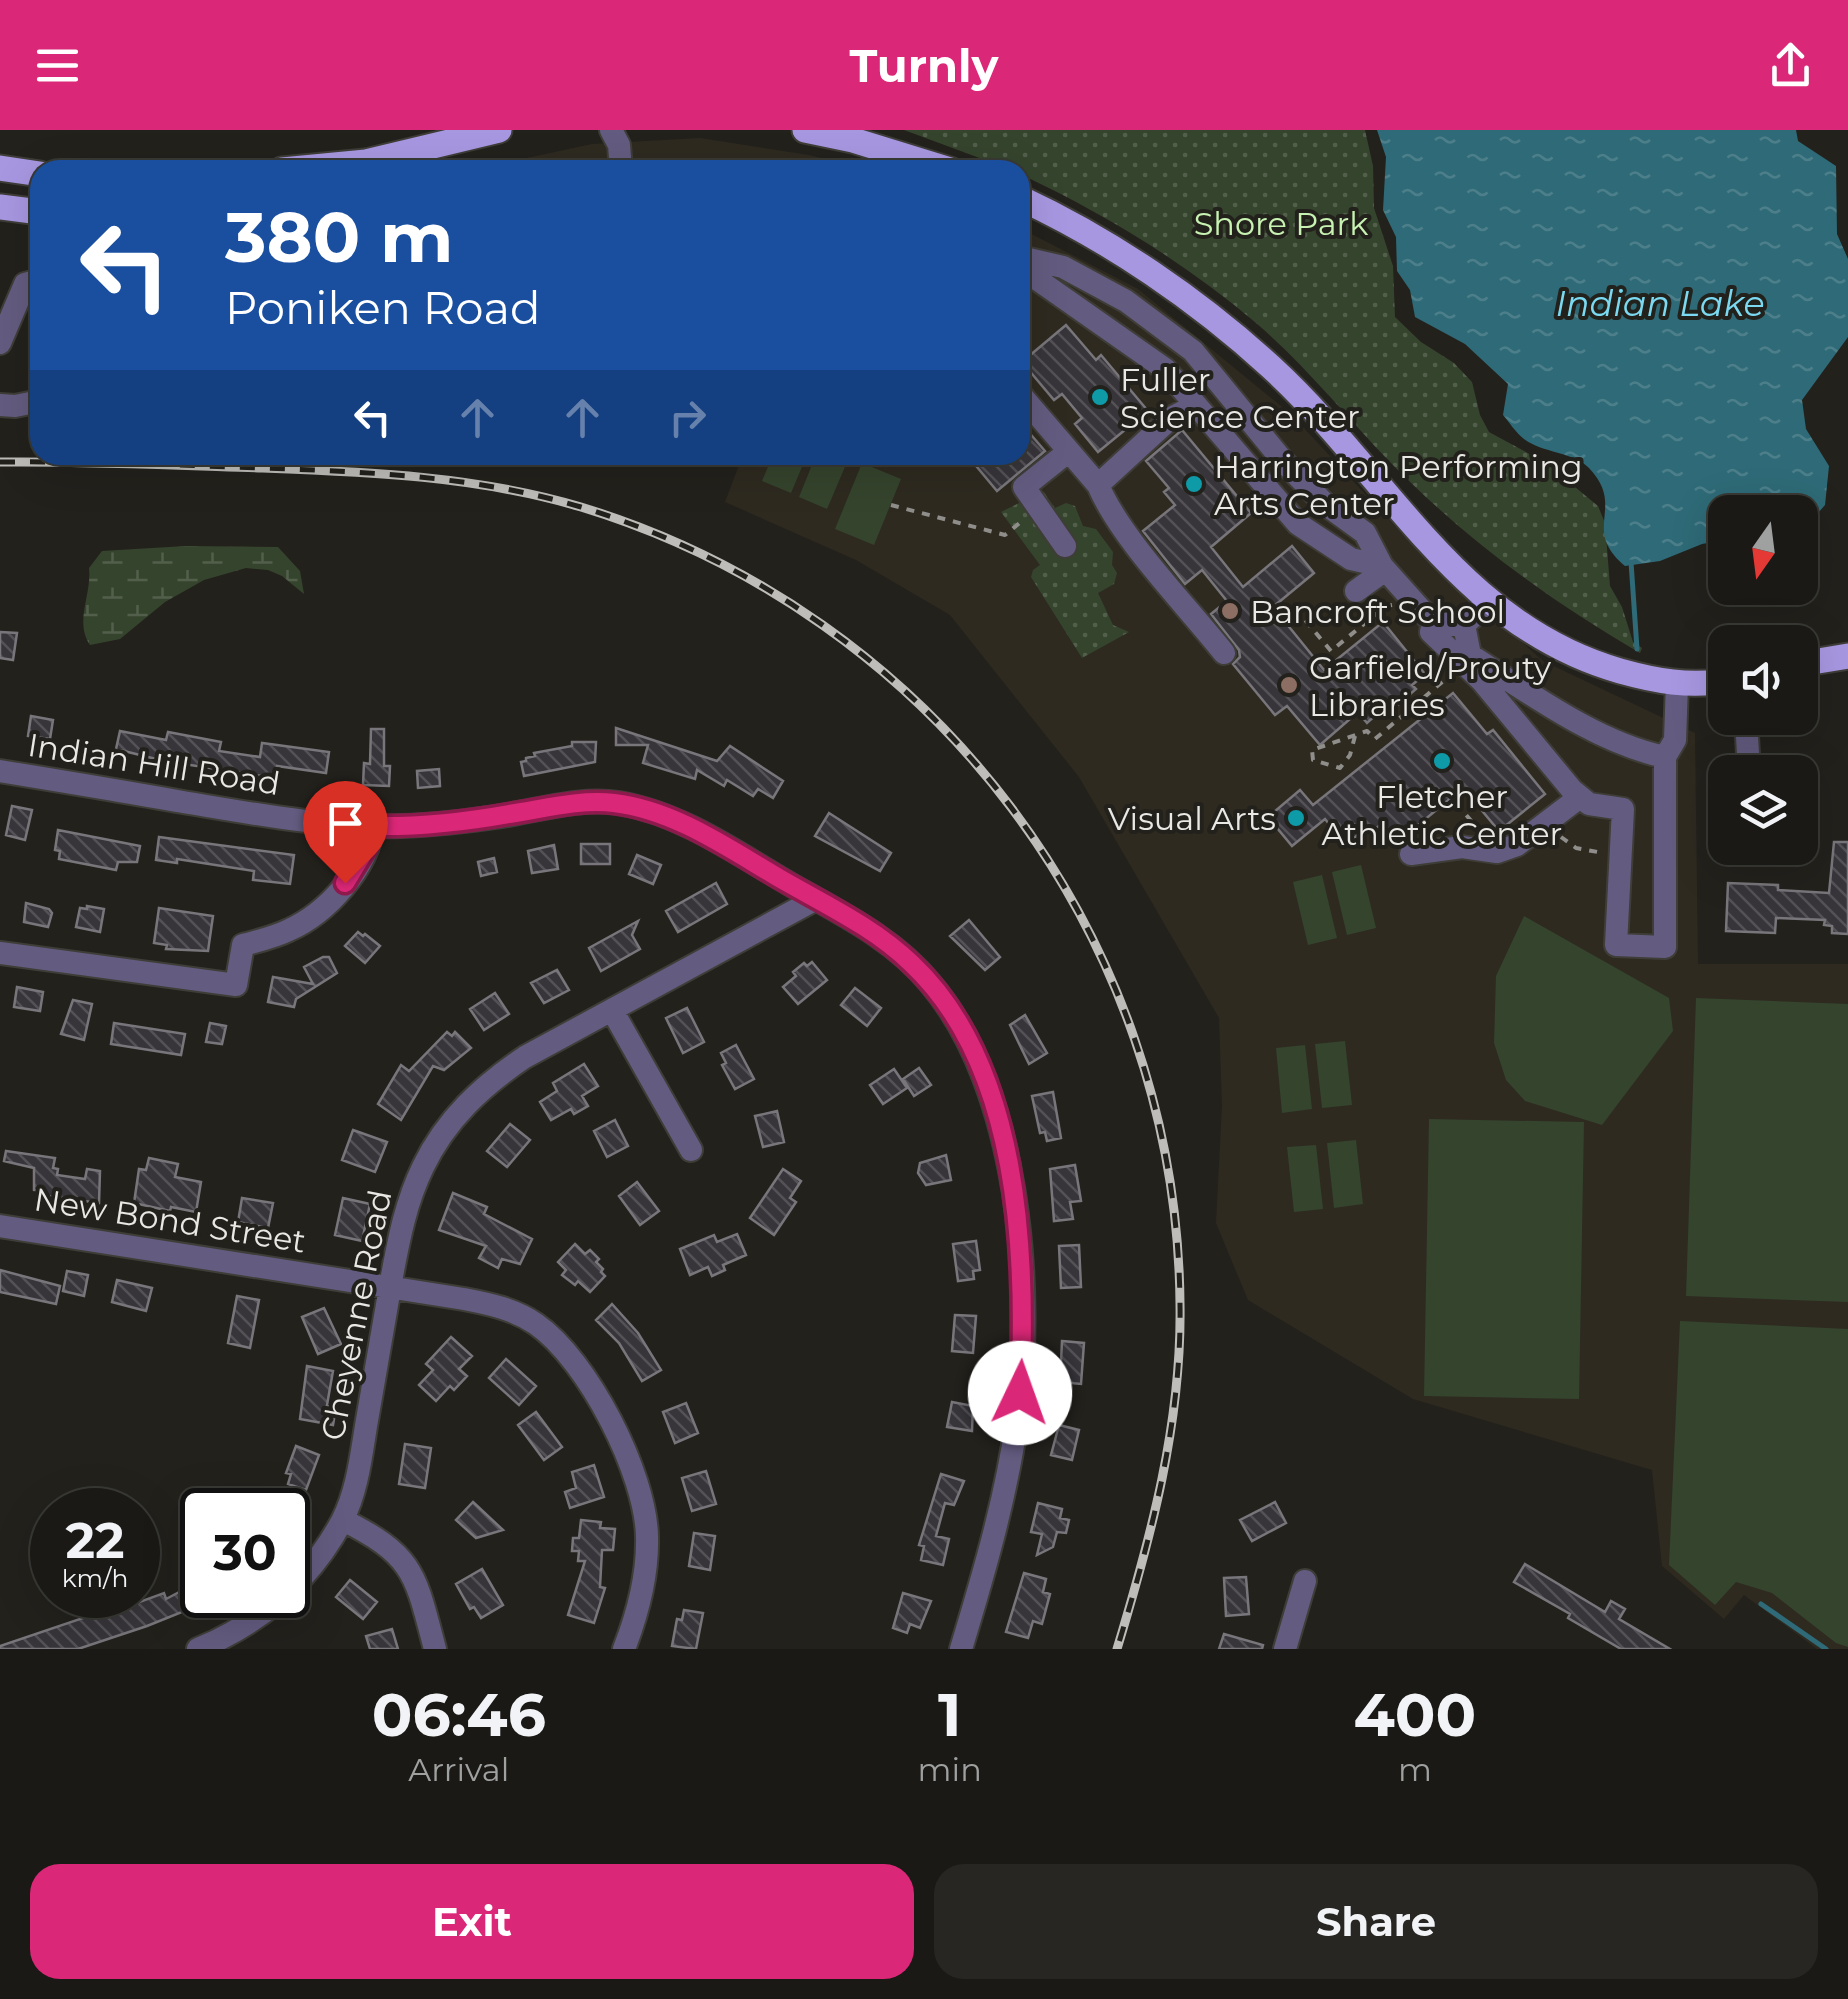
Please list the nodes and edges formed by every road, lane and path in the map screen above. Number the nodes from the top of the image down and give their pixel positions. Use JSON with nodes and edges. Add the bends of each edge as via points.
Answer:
{"nodes":[{"id":1,"x":498,"y":130,"type":"edge"},
{"id":2,"x":610,"y":130,"type":"edge"},
{"id":3,"x":805,"y":130,"type":"edge"},
{"id":4,"x":876,"y":138,"type":"edge"},
{"id":5,"x":389,"y":160,"type":"edge"},
{"id":6,"x":621,"y":160,"type":"edge"},
{"id":7,"x":927,"y":160,"type":"edge"},
{"id":8,"x":0,"y":168,"type":"edge"},
{"id":9,"x":30,"y":172,"type":"edge"},
{"id":10,"x":1030,"y":204,"type":"edge"},
{"id":11,"x":0,"y":207,"type":"edge"},
{"id":12,"x":30,"y":211,"type":"edge"},
{"id":13,"x":1030,"y":260,"type":"edge"},
{"id":14,"x":1030,"y":274,"type":"edge"},
{"id":15,"x":30,"y":283,"type":"edge"},
{"id":16,"x":0,"y":343,"type":"edge"},
{"id":17,"x":30,"y":404,"type":"edge"},
{"id":18,"x":0,"y":405,"type":"edge"},
{"id":19,"x":1196,"y":405,"type":"junction"},
{"id":20,"x":1030,"y":406,"type":"edge"},
{"id":21,"x":1068,"y":451,"type":"junction"},
{"id":22,"x":1098,"y":485,"type":"junction"},
{"id":23,"x":890,"y":504,"type":"dead end"},
{"id":24,"x":1039,"y":509,"type":"junction"},
{"id":25,"x":1064,"y":546,"type":"dead end"},
{"id":26,"x":1384,"y":568,"type":"junction"},
{"id":27,"x":1356,"y":591,"type":"dead end"},
{"id":28,"x":1488,"y":602,"type":"junction"},
{"id":29,"x":1395,"y":604,"type":"dead end"},
{"id":30,"x":1295,"y":608,"type":"dead end"},
{"id":31,"x":1433,"y":624,"type":"junction"},
{"id":32,"x":1464,"y":625,"type":"junction"},
{"id":33,"x":1224,"y":653,"type":"dead end"},
{"id":34,"x":1848,"y":656,"type":"edge"},
{"id":35,"x":1818,"y":661,"type":"edge"},
{"id":36,"x":1449,"y":673,"type":"dead end"},
{"id":37,"x":1708,"y":682,"type":"edge"},
{"id":38,"x":1677,"y":684,"type":"junction"},
{"id":39,"x":1356,"y":736,"type":"junction"},
{"id":40,"x":1666,"y":757,"type":"junction"},
{"id":41,"x":0,"y":771,"type":"edge"},
{"id":42,"x":1580,"y":797,"type":"junction"},
{"id":43,"x":1456,"y":803,"type":"dead end"},
{"id":44,"x":1623,"y":808,"type":"junction"},
{"id":45,"x":1664,"y":808,"type":"junction"},
{"id":46,"x":1548,"y":822,"type":"junction"},
{"id":47,"x":373,"y":826,"type":"junction"},
{"id":48,"x":1486,"y":838,"type":"dead end"},
{"id":49,"x":1411,"y":854,"type":"dead end"},
{"id":50,"x":1620,"y":856,"type":"junction"},
{"id":51,"x":816,"y":899,"type":"junction"},
{"id":52,"x":0,"y":953,"type":"edge"},
{"id":53,"x":612,"y":1010,"type":"junction"},
{"id":54,"x":691,"y":1150,"type":"dead end"},
{"id":55,"x":0,"y":1226,"type":"edge"},
{"id":56,"x":390,"y":1287,"type":"junction"},
{"id":57,"x":342,"y":1520,"type":"junction"},
{"id":58,"x":1306,"y":1581,"type":"dead end"},
{"id":59,"x":198,"y":1649,"type":"edge"},
{"id":60,"x":435,"y":1649,"type":"edge"},
{"id":61,"x":624,"y":1649,"type":"edge"},
{"id":62,"x":961,"y":1649,"type":"edge"},
{"id":63,"x":1284,"y":1649,"type":"edge"}],
"edges":[{"from":1,"to":5,"type":"main road"},
{"from":2,"to":6,"type":"street"},
{"from":3,"to":4,"type":"main road"},
{"from":4,"to":7,"type":"main road"},
{"from":8,"to":9,"type":"main road"},
{"from":10,"to":28,"type":"main road","via":[[1143,268],[1272,368]]},
{"from":11,"to":12,"type":"main road"},
{"from":13,"to":26,"type":"street","via":[[1064,267],[1126,301],[1192,352],[1293,472],[1366,532]]},
{"from":14,"to":19,"type":"street","via":[[1164,369]]},
{"from":15,"to":16,"type":"street"},
{"from":17,"to":18,"type":"street"},
{"from":19,"to":22,"type":"street","via":[[1172,418]]},
{"from":19,"to":26,"type":"street","via":[[1298,524],[1351,559]]},
{"from":20,"to":21,"type":"street"},
{"from":21,"to":22,"type":"street"},
{"from":21,"to":24,"type":"street","via":[[1024,487]]},
{"from":22,"to":33,"type":"street","via":[[1125,530]]},
{"from":23,"to":24,"type":"path","via":[[1005,535]]},
{"from":24,"to":25,"type":"street"},
{"from":26,"to":27,"type":"street"},
{"from":26,"to":31,"type":"street"},
{"from":28,"to":32,"type":"street"},
{"from":28,"to":38,"type":"main road","via":[[1564,651]]},
{"from":29,"to":30,"type":"path","via":[[1330,651]]},
{"from":31,"to":32,"type":"street"},
{"from":31,"to":42,"type":"street","via":[[1431,632],[1482,681]]},
{"from":32,"to":40,"type":"street","via":[[1470,655],[1554,708],[1642,752]]},
{"from":34,"to":35,"type":"main road"},
{"from":36,"to":39,"type":"path","via":[[1374,739],[1367,731]]},
{"from":37,"to":38,"type":"main road"},
{"from":38,"to":40,"type":"street","via":[[1675,740]]},
{"from":39,"to":39,"type":"path","via":[[1312,750],[1313,760],[1340,768]]},
{"from":40,"to":45,"type":"street"},
{"from":41,"to":47,"type":"street","name":"Indian Hill Road","via":[[264,816]]},
{"from":42,"to":44,"type":"street"},
{"from":42,"to":46,"type":"street"},
{"from":43,"to":48,"type":"path"},
{"from":44,"to":45,"type":"street"},
{"from":44,"to":50,"type":"street"},
{"from":45,"to":50,"type":"street","via":[[1665,947],[1616,945]]},
{"from":46,"to":49,"type":"street","via":[[1496,852],[1462,847]]},
{"from":46,"to":50,"type":"path","via":[[1576,848]]},
{"from":47,"to":51,"type":"street","name":"Indian Hill Road","via":[[616,803],[692,828]]},
{"from":47,"to":52,"type":"street","via":[[354,870],[322,908],[290,930],[243,945],[236,985]]},
{"from":51,"to":53,"type":"street","name":"Cheyenne Road"},
{"from":51,"to":62,"type":"street","name":"Indian Hill Road","via":[[899,952],[942,997],[981,1069],[1010,1180],[1020,1264],[1020,1393],[998,1517]]},
{"from":53,"to":54,"type":"street"},
{"from":53,"to":56,"type":"street","name":"Cheyenne Road","via":[[496,1076],[454,1117],[411,1195]]},
{"from":55,"to":56,"type":"street","name":"New Bond Street"},
{"from":56,"to":57,"type":"street","name":"Cheyenne Road","via":[[358,1472]]},
{"from":56,"to":61,"type":"street","name":"New Bond Street","via":[[495,1305],[525,1317],[562,1348],[589,1386],[626,1451],[646,1520],[642,1590]]},
{"from":57,"to":59,"type":"street","name":"Cheyenne Road","via":[[274,1608]]},
{"from":57,"to":60,"type":"street","via":[[381,1539],[413,1573]]},
{"from":58,"to":63,"type":"street"}]}
